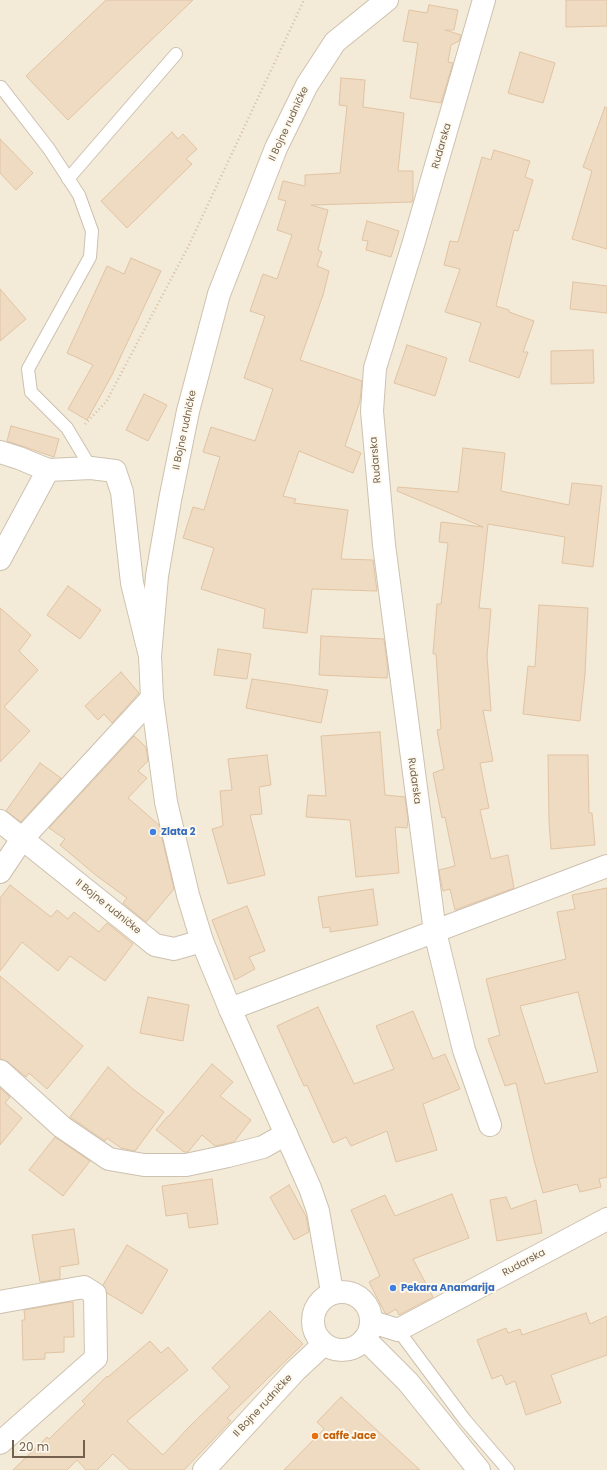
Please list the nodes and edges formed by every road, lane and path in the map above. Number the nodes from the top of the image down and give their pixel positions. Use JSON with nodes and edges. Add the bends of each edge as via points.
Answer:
{"nodes":[{"id":1,"x":304,"y":0,"type":"edge"},
{"id":2,"x":387,"y":0,"type":"edge"},
{"id":3,"x":484,"y":0,"type":"edge"},
{"id":4,"x":176,"y":54,"type":"dead end"},
{"id":5,"x":1,"y":87,"type":"edge"},
{"id":6,"x":68,"y":179,"type":"junction"},
{"id":7,"x":73,"y":438,"type":"junction"},
{"id":8,"x":0,"y":452,"type":"edge"},
{"id":9,"x":91,"y":468,"type":"junction"},
{"id":10,"x":48,"y":470,"type":"junction"},
{"id":11,"x":0,"y":559,"type":"edge"},
{"id":12,"x":150,"y":656,"type":"junction"},
{"id":13,"x":152,"y":698,"type":"junction"},
{"id":14,"x":0,"y":820,"type":"edge"},
{"id":15,"x":22,"y":839,"type":"junction"},
{"id":16,"x":607,"y":866,"type":"edge"},
{"id":17,"x":0,"y":872,"type":"edge"},
{"id":18,"x":435,"y":932,"type":"junction"},
{"id":19,"x":202,"y":941,"type":"junction"},
{"id":20,"x":230,"y":1009,"type":"junction"},
{"id":21,"x":0,"y":1071,"type":"edge"},
{"id":22,"x":490,"y":1126,"type":"dead end"},
{"id":23,"x":286,"y":1134,"type":"junction"},
{"id":24,"x":607,"y":1219,"type":"edge"},
{"id":25,"x":332,"y":1292,"type":"junction"},
{"id":26,"x":0,"y":1302,"type":"edge"},
{"id":27,"x":368,"y":1330,"type":"junction"},
{"id":28,"x":398,"y":1330,"type":"junction"},
{"id":29,"x":324,"y":1344,"type":"junction"},
{"id":30,"x":0,"y":1443,"type":"edge"},
{"id":31,"x":204,"y":1470,"type":"edge"},
{"id":32,"x":479,"y":1470,"type":"edge"},
{"id":33,"x":508,"y":1470,"type":"edge"}],
"edges":[{"from":1,"to":7,"type":"path","via":[[188,247],[110,395]]},
{"from":2,"to":12,"type":"street","name":"II Bojne rudničke","via":[[335,42],[307,85],[276,148],[219,294],[188,411],[170,500],[157,576]]},
{"from":3,"to":18,"type":"street","name":"Rudarska","via":[[375,368],[372,411],[384,545]]},
{"from":4,"to":6,"type":"lane"},
{"from":5,"to":6,"type":"lane","via":[[49,149]]},
{"from":6,"to":7,"type":"lane","via":[[78,195],[92,231],[90,257],[28,369],[31,392],[67,428]]},
{"from":7,"to":9,"type":"lane"},
{"from":8,"to":10,"type":"street"},
{"from":9,"to":10,"type":"street"},
{"from":9,"to":12,"type":"street","via":[[114,471],[122,492],[132,583]]},
{"from":10,"to":11,"type":"street"},
{"from":12,"to":13,"type":"street"},
{"from":13,"to":15,"type":"street"},
{"from":13,"to":19,"type":"street","via":[[166,802],[188,895]]},
{"from":14,"to":15,"type":"street","name":"II Bojne rudničke"},
{"from":15,"to":17,"type":"street"},
{"from":15,"to":19,"type":"street","name":"II Bojne rudničke","via":[[155,945],[174,949]]},
{"from":16,"to":18,"type":"street"},
{"from":18,"to":20,"type":"street"},
{"from":18,"to":22,"type":"street","name":"Rudarska","via":[[464,1050]]},
{"from":19,"to":20,"type":"street"},
{"from":20,"to":23,"type":"street"},
{"from":21,"to":23,"type":"street","via":[[62,1127],[109,1159],[144,1165],[186,1165],[263,1147]]},
{"from":23,"to":25,"type":"street","via":[[318,1211]]},
{"from":24,"to":28,"type":"street","name":"Rudarska"},
{"from":25,"to":27,"type":"street","via":[[346,1291],[362,1298],[371,1313]]},
{"from":25,"to":29,"type":"street","via":[[320,1301],[312,1318],[313,1328]]},
{"from":26,"to":30,"type":"street","via":[[84,1287],[95,1294],[96,1358]]},
{"from":27,"to":28,"type":"street"},
{"from":27,"to":29,"type":"street","via":[[359,1345],[350,1349],[341,1350]]},
{"from":27,"to":32,"type":"street"},
{"from":28,"to":33,"type":"lane","via":[[465,1420]]},
{"from":29,"to":31,"type":"street","name":"II Bojne rudničke","via":[[295,1371]]}]}
